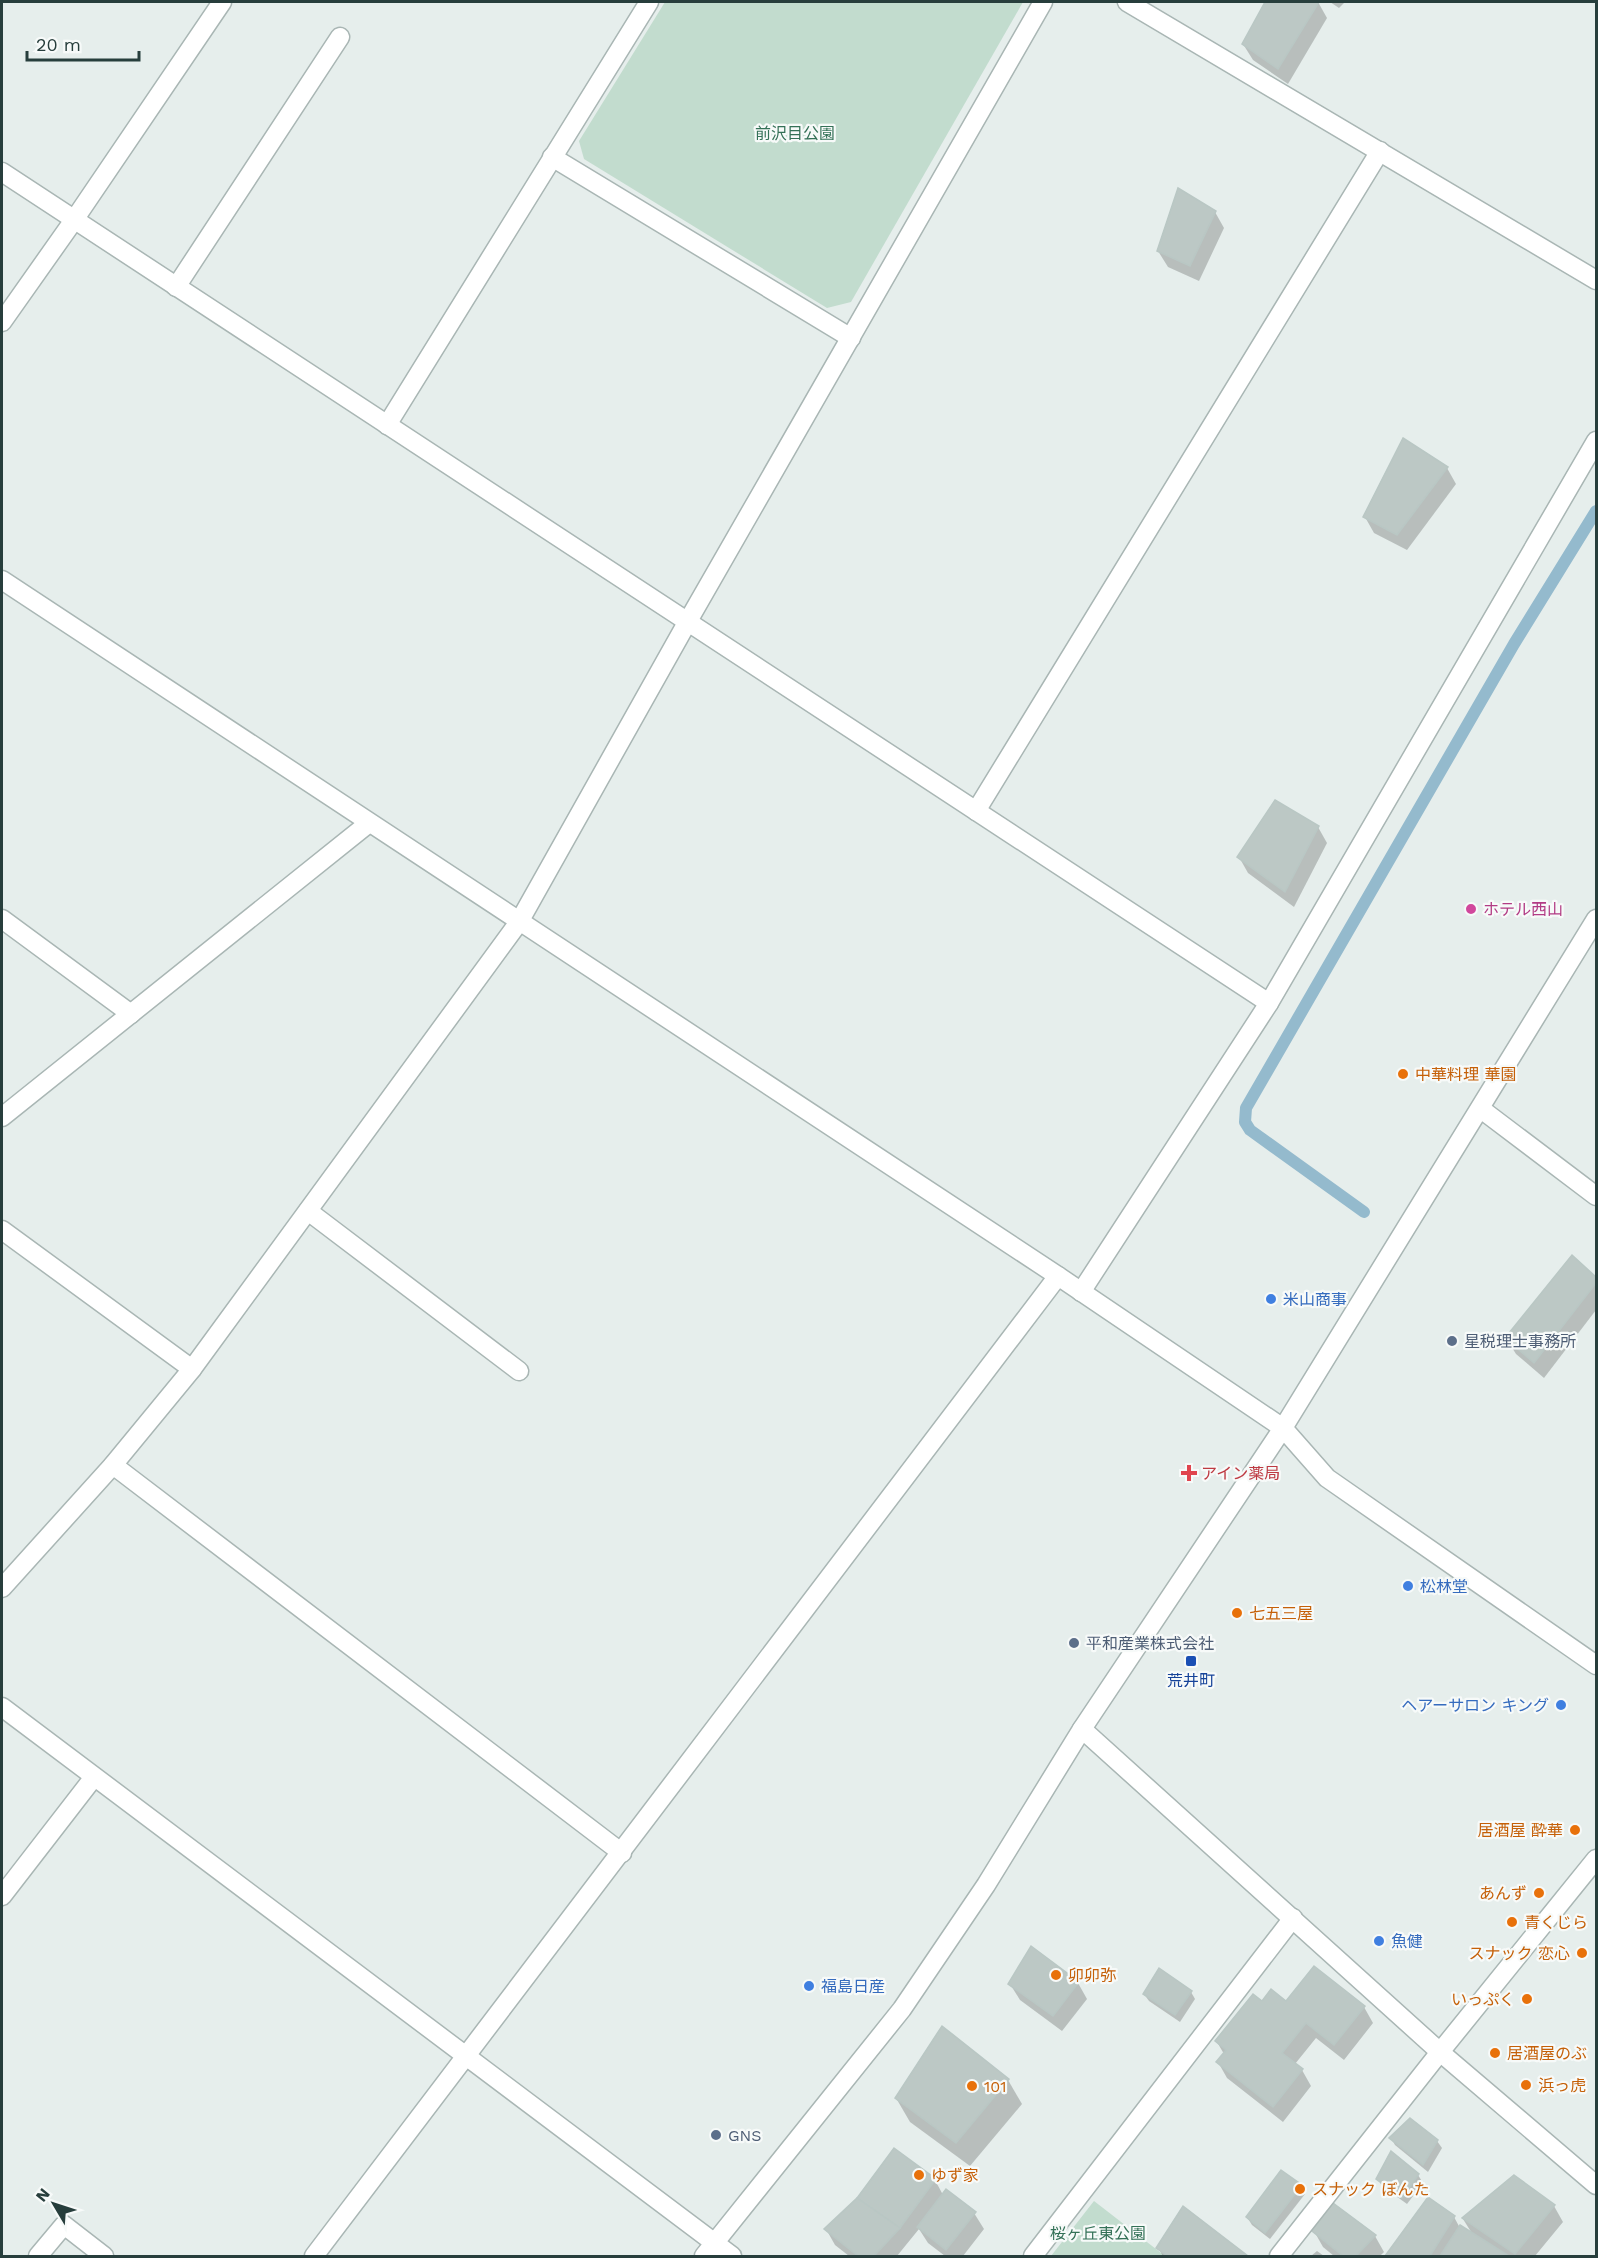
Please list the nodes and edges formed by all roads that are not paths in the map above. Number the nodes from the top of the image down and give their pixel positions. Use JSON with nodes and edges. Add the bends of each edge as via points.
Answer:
{"nodes":[{"id":1,"x":222,"y":2,"type":"edge"},
{"id":2,"x":649,"y":2,"type":"edge"},
{"id":3,"x":1043,"y":2,"type":"edge"},
{"id":4,"x":1127,"y":2,"type":"edge"},
{"id":5,"x":340,"y":37,"type":"dead end"},
{"id":6,"x":1380,"y":151,"type":"junction"},
{"id":7,"x":552,"y":157,"type":"junction"},
{"id":8,"x":2,"y":172,"type":"edge"},
{"id":9,"x":74,"y":220,"type":"junction"},
{"id":10,"x":1596,"y":280,"type":"edge"},
{"id":11,"x":176,"y":287,"type":"junction"},
{"id":12,"x":2,"y":322,"type":"edge"},
{"id":13,"x":850,"y":338,"type":"junction"},
{"id":14,"x":387,"y":425,"type":"junction"},
{"id":15,"x":1596,"y":441,"type":"edge"},
{"id":16,"x":2,"y":580,"type":"edge"},
{"id":17,"x":687,"y":621,"type":"junction"},
{"id":18,"x":976,"y":811,"type":"junction"},
{"id":19,"x":369,"y":823,"type":"junction"},
{"id":20,"x":2,"y":919,"type":"edge"},
{"id":21,"x":1596,"y":919,"type":"edge"},
{"id":22,"x":519,"y":922,"type":"junction"},
{"id":23,"x":1269,"y":1003,"type":"junction"},
{"id":24,"x":131,"y":1014,"type":"junction"},
{"id":25,"x":1481,"y":1109,"type":"junction"},
{"id":26,"x":2,"y":1117,"type":"edge"},
{"id":27,"x":1596,"y":1196,"type":"edge"},
{"id":28,"x":308,"y":1211,"type":"junction"},
{"id":29,"x":2,"y":1230,"type":"edge"},
{"id":30,"x":1058,"y":1276,"type":"junction"},
{"id":31,"x":1081,"y":1292,"type":"junction"},
{"id":32,"x":192,"y":1369,"type":"junction"},
{"id":33,"x":519,"y":1371,"type":"dead end"},
{"id":34,"x":1283,"y":1428,"type":"junction"},
{"id":35,"x":113,"y":1465,"type":"junction"},
{"id":36,"x":2,"y":1588,"type":"edge"},
{"id":37,"x":1596,"y":1665,"type":"edge"},
{"id":38,"x":2,"y":1707,"type":"edge"},
{"id":39,"x":1082,"y":1729,"type":"junction"},
{"id":40,"x":94,"y":1777,"type":"junction"},
{"id":41,"x":622,"y":1853,"type":"junction"},
{"id":42,"x":1596,"y":1859,"type":"edge"},
{"id":43,"x":2,"y":1896,"type":"edge"},
{"id":44,"x":1293,"y":1918,"type":"junction"},
{"id":45,"x":1440,"y":2052,"type":"junction"},
{"id":46,"x":467,"y":2056,"type":"junction"},
{"id":47,"x":1596,"y":2185,"type":"edge"},
{"id":48,"x":709,"y":2250,"type":"edge"},
{"id":49,"x":38,"y":2256,"type":"edge"},
{"id":50,"x":104,"y":2256,"type":"edge"},
{"id":51,"x":314,"y":2256,"type":"edge"},
{"id":52,"x":732,"y":2256,"type":"edge"},
{"id":53,"x":1033,"y":2256,"type":"edge"},
{"id":54,"x":1279,"y":2256,"type":"edge"}],
"edges":[{"from":1,"to":9,"type":"street"},
{"from":2,"to":7,"type":"street"},
{"from":3,"to":13,"type":"street"},
{"from":4,"to":6,"type":"street"},
{"from":5,"to":11,"type":"street"},
{"from":6,"to":10,"type":"street"},
{"from":6,"to":18,"type":"street"},
{"from":7,"to":13,"type":"street"},
{"from":7,"to":14,"type":"street"},
{"from":8,"to":9,"type":"street"},
{"from":9,"to":11,"type":"street"},
{"from":9,"to":12,"type":"street"},
{"from":11,"to":14,"type":"street"},
{"from":13,"to":17,"type":"street"},
{"from":14,"to":17,"type":"street"},
{"from":15,"to":23,"type":"street"},
{"from":16,"to":19,"type":"street"},
{"from":17,"to":18,"type":"street"},
{"from":17,"to":22,"type":"street"},
{"from":18,"to":23,"type":"street"},
{"from":19,"to":22,"type":"street"},
{"from":19,"to":24,"type":"street"},
{"from":20,"to":24,"type":"street"},
{"from":21,"to":25,"type":"street"},
{"from":22,"to":28,"type":"street"},
{"from":22,"to":30,"type":"street"},
{"from":23,"to":31,"type":"street"},
{"from":24,"to":26,"type":"street"},
{"from":25,"to":27,"type":"street"},
{"from":25,"to":34,"type":"street"},
{"from":28,"to":32,"type":"street"},
{"from":28,"to":33,"type":"street"},
{"from":29,"to":32,"type":"street"},
{"from":30,"to":31,"type":"street"},
{"from":30,"to":41,"type":"street"},
{"from":31,"to":34,"type":"street"},
{"from":32,"to":35,"type":"street"},
{"from":34,"to":37,"type":"street","via":[[1328,1478]]},
{"from":34,"to":39,"type":"street"},
{"from":35,"to":36,"type":"street"},
{"from":35,"to":41,"type":"street"},
{"from":38,"to":40,"type":"street"},
{"from":39,"to":44,"type":"street"},
{"from":39,"to":48,"type":"street","via":[[986,1884],[902,2009]]},
{"from":40,"to":43,"type":"street"},
{"from":40,"to":46,"type":"street"},
{"from":41,"to":46,"type":"street"},
{"from":42,"to":45,"type":"street"},
{"from":44,"to":45,"type":"street"},
{"from":44,"to":53,"type":"street"},
{"from":45,"to":47,"type":"street"},
{"from":45,"to":54,"type":"street"},
{"from":46,"to":48,"type":"street"},
{"from":46,"to":51,"type":"street"},
{"from":48,"to":52,"type":"street"},
{"from":49,"to":50,"type":"street","via":[[64,2225]]}]}
